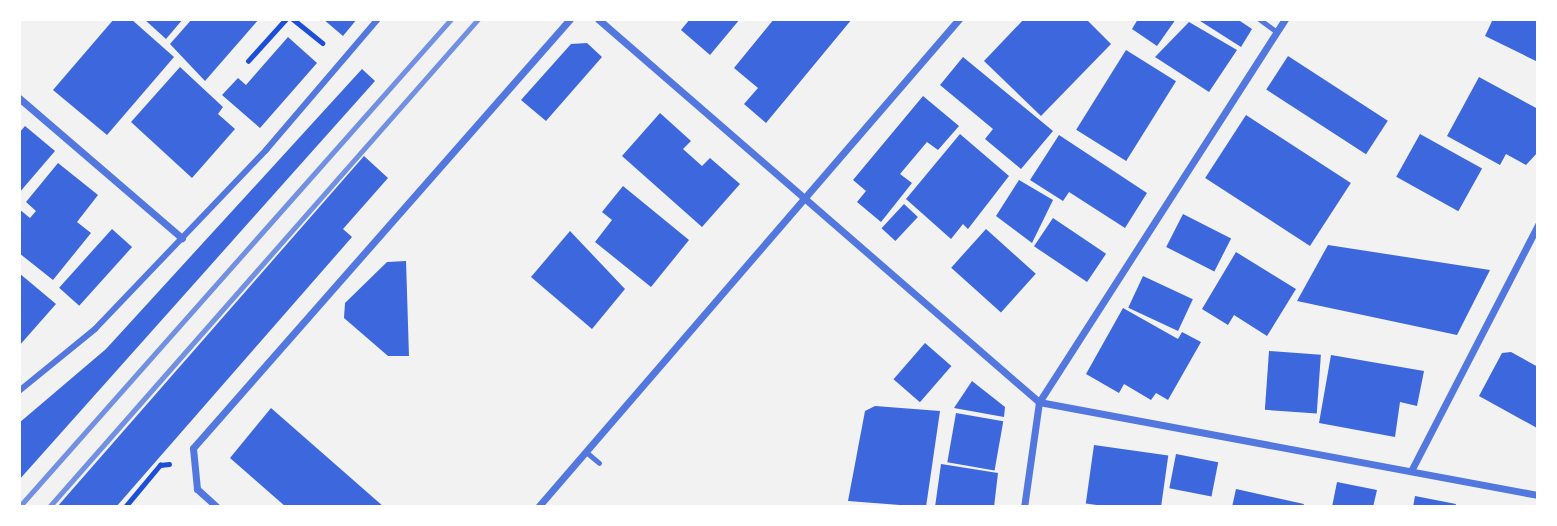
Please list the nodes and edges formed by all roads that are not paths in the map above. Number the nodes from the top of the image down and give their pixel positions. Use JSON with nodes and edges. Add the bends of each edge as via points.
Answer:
{"nodes":[{"id":1,"x":378,"y":19,"type":"edge"},
{"id":2,"x":570,"y":19,"type":"edge"},
{"id":3,"x":598,"y":19,"type":"edge"},
{"id":4,"x":959,"y":19,"type":"edge"},
{"id":5,"x":1259,"y":19,"type":"edge"},
{"id":6,"x":1285,"y":19,"type":"edge"},
{"id":7,"x":1277,"y":32,"type":"junction"},
{"id":8,"x":19,"y":98,"type":"edge"},
{"id":9,"x":804,"y":198,"type":"junction"},
{"id":10,"x":1538,"y":225,"type":"edge"},
{"id":11,"x":182,"y":239,"type":"junction"},
{"id":12,"x":19,"y":391,"type":"edge"},
{"id":13,"x":1039,"y":402,"type":"junction"},
{"id":14,"x":586,"y":452,"type":"junction"},
{"id":15,"x":599,"y":463,"type":"dead end"},
{"id":16,"x":1412,"y":470,"type":"junction"},
{"id":17,"x":1538,"y":495,"type":"edge"},
{"id":18,"x":217,"y":507,"type":"edge"},
{"id":19,"x":538,"y":507,"type":"edge"},
{"id":20,"x":1024,"y":507,"type":"edge"}],
"edges":[{"from":1,"to":11,"type":"street"},
{"from":2,"to":18,"type":"street","via":[[193,448],[197,489]]},
{"from":3,"to":9,"type":"street"},
{"from":4,"to":9,"type":"street"},
{"from":5,"to":7,"type":"lane"},
{"from":6,"to":7,"type":"street"},
{"from":7,"to":13,"type":"street"},
{"from":8,"to":11,"type":"street"},
{"from":9,"to":13,"type":"street"},
{"from":9,"to":14,"type":"street"},
{"from":10,"to":16,"type":"street"},
{"from":11,"to":12,"type":"street","via":[[95,329]]},
{"from":13,"to":16,"type":"street"},
{"from":13,"to":20,"type":"street"},
{"from":14,"to":15,"type":"lane"},
{"from":14,"to":19,"type":"street"},
{"from":16,"to":17,"type":"street"}]}
